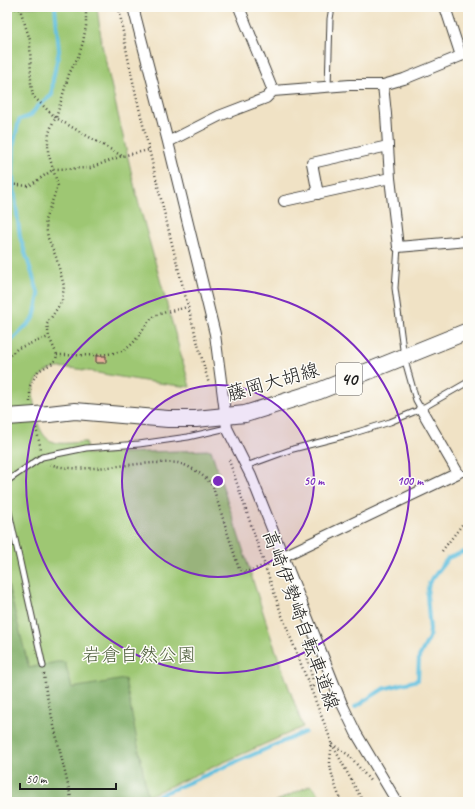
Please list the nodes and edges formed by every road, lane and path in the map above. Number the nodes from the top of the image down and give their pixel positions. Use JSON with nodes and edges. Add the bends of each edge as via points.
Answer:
{"nodes":[{"id":1,"x":86,"y":7,"type":"edge"},
{"id":2,"x":119,"y":7,"type":"edge"},
{"id":3,"x":133,"y":7,"type":"edge"},
{"id":4,"x":239,"y":7,"type":"edge"},
{"id":5,"x":332,"y":7,"type":"edge"},
{"id":6,"x":445,"y":7,"type":"edge"},
{"id":7,"x":7,"y":8,"type":"edge"},
{"id":8,"x":21,"y":8,"type":"edge"},
{"id":9,"x":464,"y":54,"type":"edge"},
{"id":10,"x":383,"y":86,"type":"junction"},
{"id":11,"x":328,"y":87,"type":"junction"},
{"id":12,"x":273,"y":91,"type":"junction"},
{"id":13,"x":56,"y":118,"type":"junction"},
{"id":14,"x":168,"y":142,"type":"junction"},
{"id":15,"x":388,"y":146,"type":"junction"},
{"id":16,"x":150,"y":150,"type":"junction"},
{"id":17,"x":122,"y":156,"type":"junction"},
{"id":18,"x":54,"y":169,"type":"junction"},
{"id":19,"x":390,"y":178,"type":"junction"},
{"id":20,"x":7,"y":184,"type":"edge"},
{"id":21,"x":318,"y":194,"type":"junction"},
{"id":22,"x":284,"y":201,"type":"dead end"},
{"id":23,"x":468,"y":241,"type":"edge"},
{"id":24,"x":398,"y":247,"type":"junction"},
{"id":25,"x":187,"y":307,"type":"junction"},
{"id":26,"x":468,"y":331,"type":"edge"},
{"id":27,"x":49,"y":337,"type":"junction"},
{"id":28,"x":56,"y":355,"type":"junction"},
{"id":29,"x":404,"y":357,"type":"junction"},
{"id":30,"x":7,"y":358,"type":"edge"},
{"id":31,"x":468,"y":382,"type":"edge"},
{"id":32,"x":7,"y":387,"type":"edge"},
{"id":33,"x":211,"y":391,"type":"dead end"},
{"id":34,"x":7,"y":394,"type":"edge"},
{"id":35,"x":31,"y":408,"type":"dead end"},
{"id":36,"x":421,"y":408,"type":"junction"},
{"id":37,"x":7,"y":417,"type":"edge"},
{"id":38,"x":227,"y":423,"type":"junction"},
{"id":39,"x":36,"y":428,"type":"dead end"},
{"id":40,"x":229,"y":456,"type":"dead end"},
{"id":41,"x":42,"y":457,"type":"junction"},
{"id":42,"x":246,"y":466,"type":"junction"},
{"id":43,"x":463,"y":473,"type":"edge"},
{"id":44,"x":7,"y":481,"type":"edge"},
{"id":45,"x":7,"y":504,"type":"edge"},
{"id":46,"x":468,"y":517,"type":"edge"},
{"id":47,"x":442,"y":551,"type":"dead end"},
{"id":48,"x":284,"y":556,"type":"junction"},
{"id":49,"x":266,"y":565,"type":"junction"},
{"id":50,"x":43,"y":666,"type":"joint"},
{"id":51,"x":332,"y":744,"type":"junction"},
{"id":52,"x":373,"y":785,"type":"dead end"},
{"id":53,"x":72,"y":802,"type":"edge"},
{"id":54,"x":341,"y":802,"type":"edge"},
{"id":55,"x":363,"y":802,"type":"edge"},
{"id":56,"x":397,"y":802,"type":"edge"}],
"edges":[{"from":1,"to":13,"type":"path","via":[[83,42],[69,74]]},
{"from":2,"to":16,"type":"path","via":[[123,36]]},
{"from":3,"to":14,"type":"street"},
{"from":4,"to":12,"type":"street"},
{"from":5,"to":11,"type":"lane"},
{"from":6,"to":9,"type":"street"},
{"from":7,"to":8,"type":"path"},
{"from":8,"to":13,"type":"path","via":[[30,40],[33,96]]},
{"from":9,"to":10,"type":"street"},
{"from":10,"to":11,"type":"street"},
{"from":10,"to":15,"type":"street"},
{"from":11,"to":12,"type":"street"},
{"from":12,"to":14,"type":"street","via":[[266,98],[219,116]]},
{"from":13,"to":17,"type":"path"},
{"from":13,"to":18,"type":"path","via":[[48,144]]},
{"from":14,"to":38,"type":"street","via":[[215,334]]},
{"from":15,"to":19,"type":"street"},
{"from":15,"to":21,"type":"street","via":[[312,163]]},
{"from":16,"to":17,"type":"path"},
{"from":16,"to":25,"type":"path"},
{"from":17,"to":18,"type":"path","via":[[90,168]]},
{"from":18,"to":20,"type":"path","via":[[29,186]]},
{"from":18,"to":27,"type":"path","via":[[58,186],[45,220],[48,238],[64,286],[62,301],[47,324]]},
{"from":19,"to":21,"type":"street"},
{"from":19,"to":24,"type":"street"},
{"from":21,"to":22,"type":"street"},
{"from":23,"to":24,"type":"street"},
{"from":24,"to":29,"type":"lane","via":[[395,288]]},
{"from":25,"to":28,"type":"path","via":[[156,314],[134,342],[124,350],[104,354]]},
{"from":25,"to":33,"type":"path"},
{"from":26,"to":29,"type":"main road","name":"藤岡大胡線","number":"40"},
{"from":27,"to":28,"type":"path"},
{"from":27,"to":30,"type":"path","via":[[18,348]]},
{"from":28,"to":35,"type":"path","via":[[53,362],[38,371],[30,386]]},
{"from":29,"to":36,"type":"lane","via":[[416,400]]},
{"from":29,"to":38,"type":"main road","name":"藤岡大胡線","number":"40","via":[[319,392],[245,414]]},
{"from":31,"to":36,"type":"lane"},
{"from":32,"to":34,"type":"path"},
{"from":36,"to":42,"type":"lane","via":[[390,422],[293,449]]},
{"from":36,"to":43,"type":"street"},
{"from":37,"to":38,"type":"main road","name":"藤岡大胡線","number":"40","bridge":true,"via":[[82,412]]},
{"from":38,"to":41,"type":"lane","via":[[188,437],[86,448]]},
{"from":38,"to":42,"type":"street"},
{"from":39,"to":41,"type":"path"},
{"from":40,"to":49,"type":"path","name":"高崎伊勢崎自転車道線"},
{"from":41,"to":44,"type":"lane"},
{"from":41,"to":49,"type":"path","via":[[47,464],[78,469],[172,463],[188,467],[209,480],[213,487],[239,569],[246,572]]},
{"from":42,"to":48,"type":"street"},
{"from":43,"to":48,"type":"street"},
{"from":45,"to":50,"type":"lane"},
{"from":46,"to":47,"type":"path"},
{"from":48,"to":56,"type":"street","via":[[342,704]]},
{"from":49,"to":51,"type":"path","name":"高崎伊勢崎自転車道線","via":[[284,620]]},
{"from":50,"to":53,"type":"path","via":[[46,692]]},
{"from":51,"to":52,"type":"path","via":[[350,756]]},
{"from":51,"to":54,"type":"path","name":"高崎伊勢崎自転車道線","via":[[330,763]]},
{"from":51,"to":55,"type":"path"}]}
